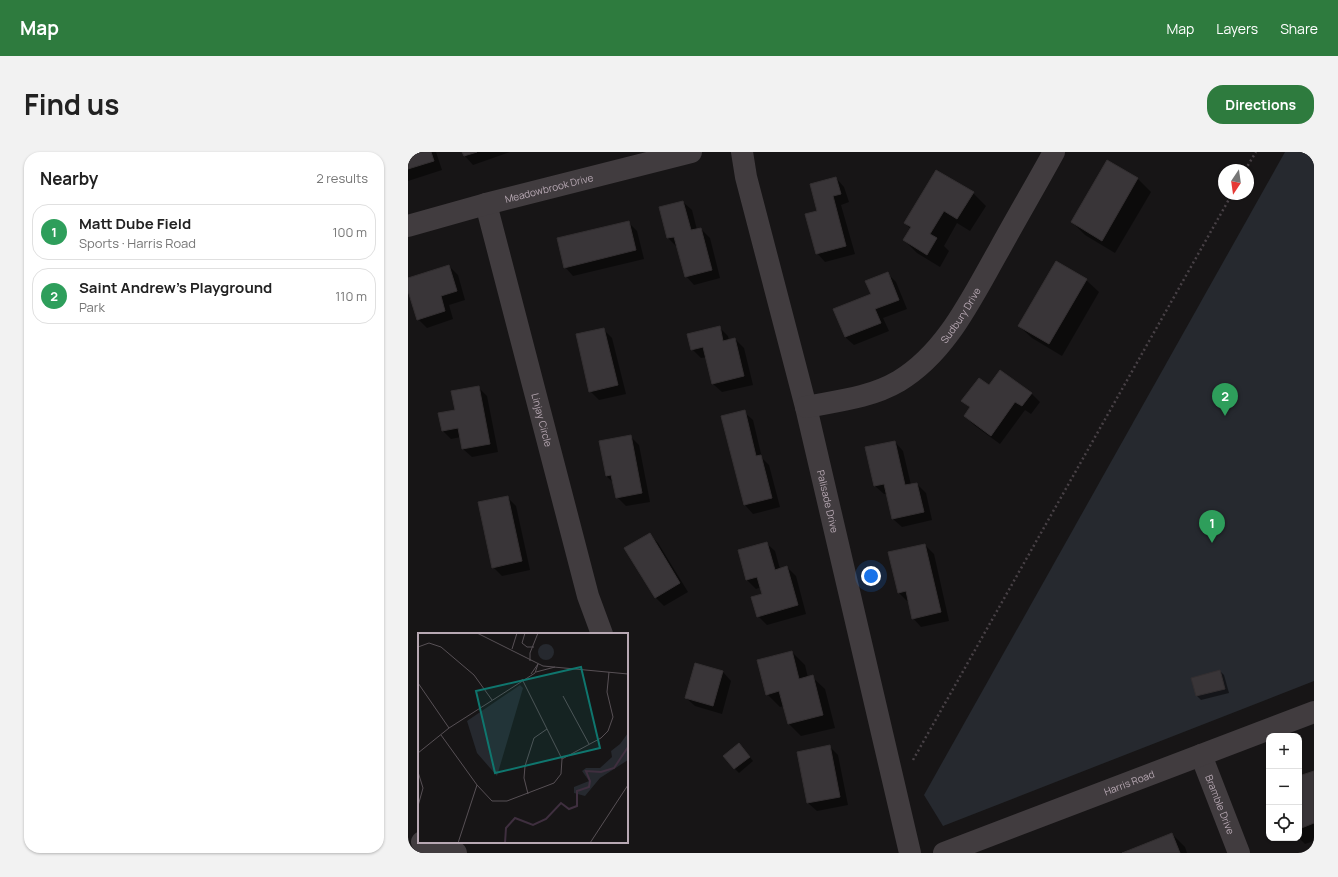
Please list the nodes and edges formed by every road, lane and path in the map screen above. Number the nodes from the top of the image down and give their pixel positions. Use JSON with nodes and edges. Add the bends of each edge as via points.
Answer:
{"nodes":[{"id":1,"x":691,"y":152,"type":"edge"},
{"id":2,"x":742,"y":152,"type":"edge"},
{"id":3,"x":1054,"y":152,"type":"edge"},
{"id":4,"x":1256,"y":152,"type":"edge"},
{"id":5,"x":1249,"y":164,"type":"edge"},
{"id":6,"x":1229,"y":200,"type":"edge"},
{"id":7,"x":486,"y":204,"type":"junction"},
{"id":8,"x":408,"y":226,"type":"edge"},
{"id":9,"x":806,"y":407,"type":"junction"},
{"id":10,"x":602,"y":633,"type":"edge"},
{"id":11,"x":1314,"y":712,"type":"edge"},
{"id":12,"x":1201,"y":755,"type":"junction"},
{"id":13,"x":895,"y":790,"type":"junction"},
{"id":14,"x":408,"y":837,"type":"edge"},
{"id":15,"x":418,"y":841,"type":"edge"},
{"id":16,"x":425,"y":843,"type":"edge"},
{"id":17,"x":456,"y":853,"type":"edge"},
{"id":18,"x":910,"y":853,"type":"edge"},
{"id":19,"x":944,"y":853,"type":"edge"},
{"id":20,"x":1239,"y":853,"type":"edge"}],
"edges":[{"from":1,"to":7,"type":"street","name":"Meadowbrook Drive"},
{"from":2,"to":9,"type":"street","name":"Palisade Drive","via":[[746,177]]},
{"from":3,"to":9,"type":"street","name":"Sudbury Drive","via":[[969,303],[947,337],[924,363],[898,381],[872,393]]},
{"from":4,"to":5,"type":"path"},
{"from":6,"to":13,"type":"path"},
{"from":7,"to":8,"type":"street","name":"Meadowbrook Drive"},
{"from":7,"to":10,"type":"street","name":"Linjay Circle","via":[[588,596]]},
{"from":9,"to":13,"type":"street","name":"Palisade Drive"},
{"from":11,"to":12,"type":"street","name":"Harris Road"},
{"from":12,"to":19,"type":"street","name":"Harris Road"},
{"from":12,"to":20,"type":"street","name":"Bramble Drive"},
{"from":13,"to":18,"type":"street","name":"Palisade Drive"},
{"from":14,"to":15,"type":"street"},
{"from":16,"to":17,"type":"street"}]}
